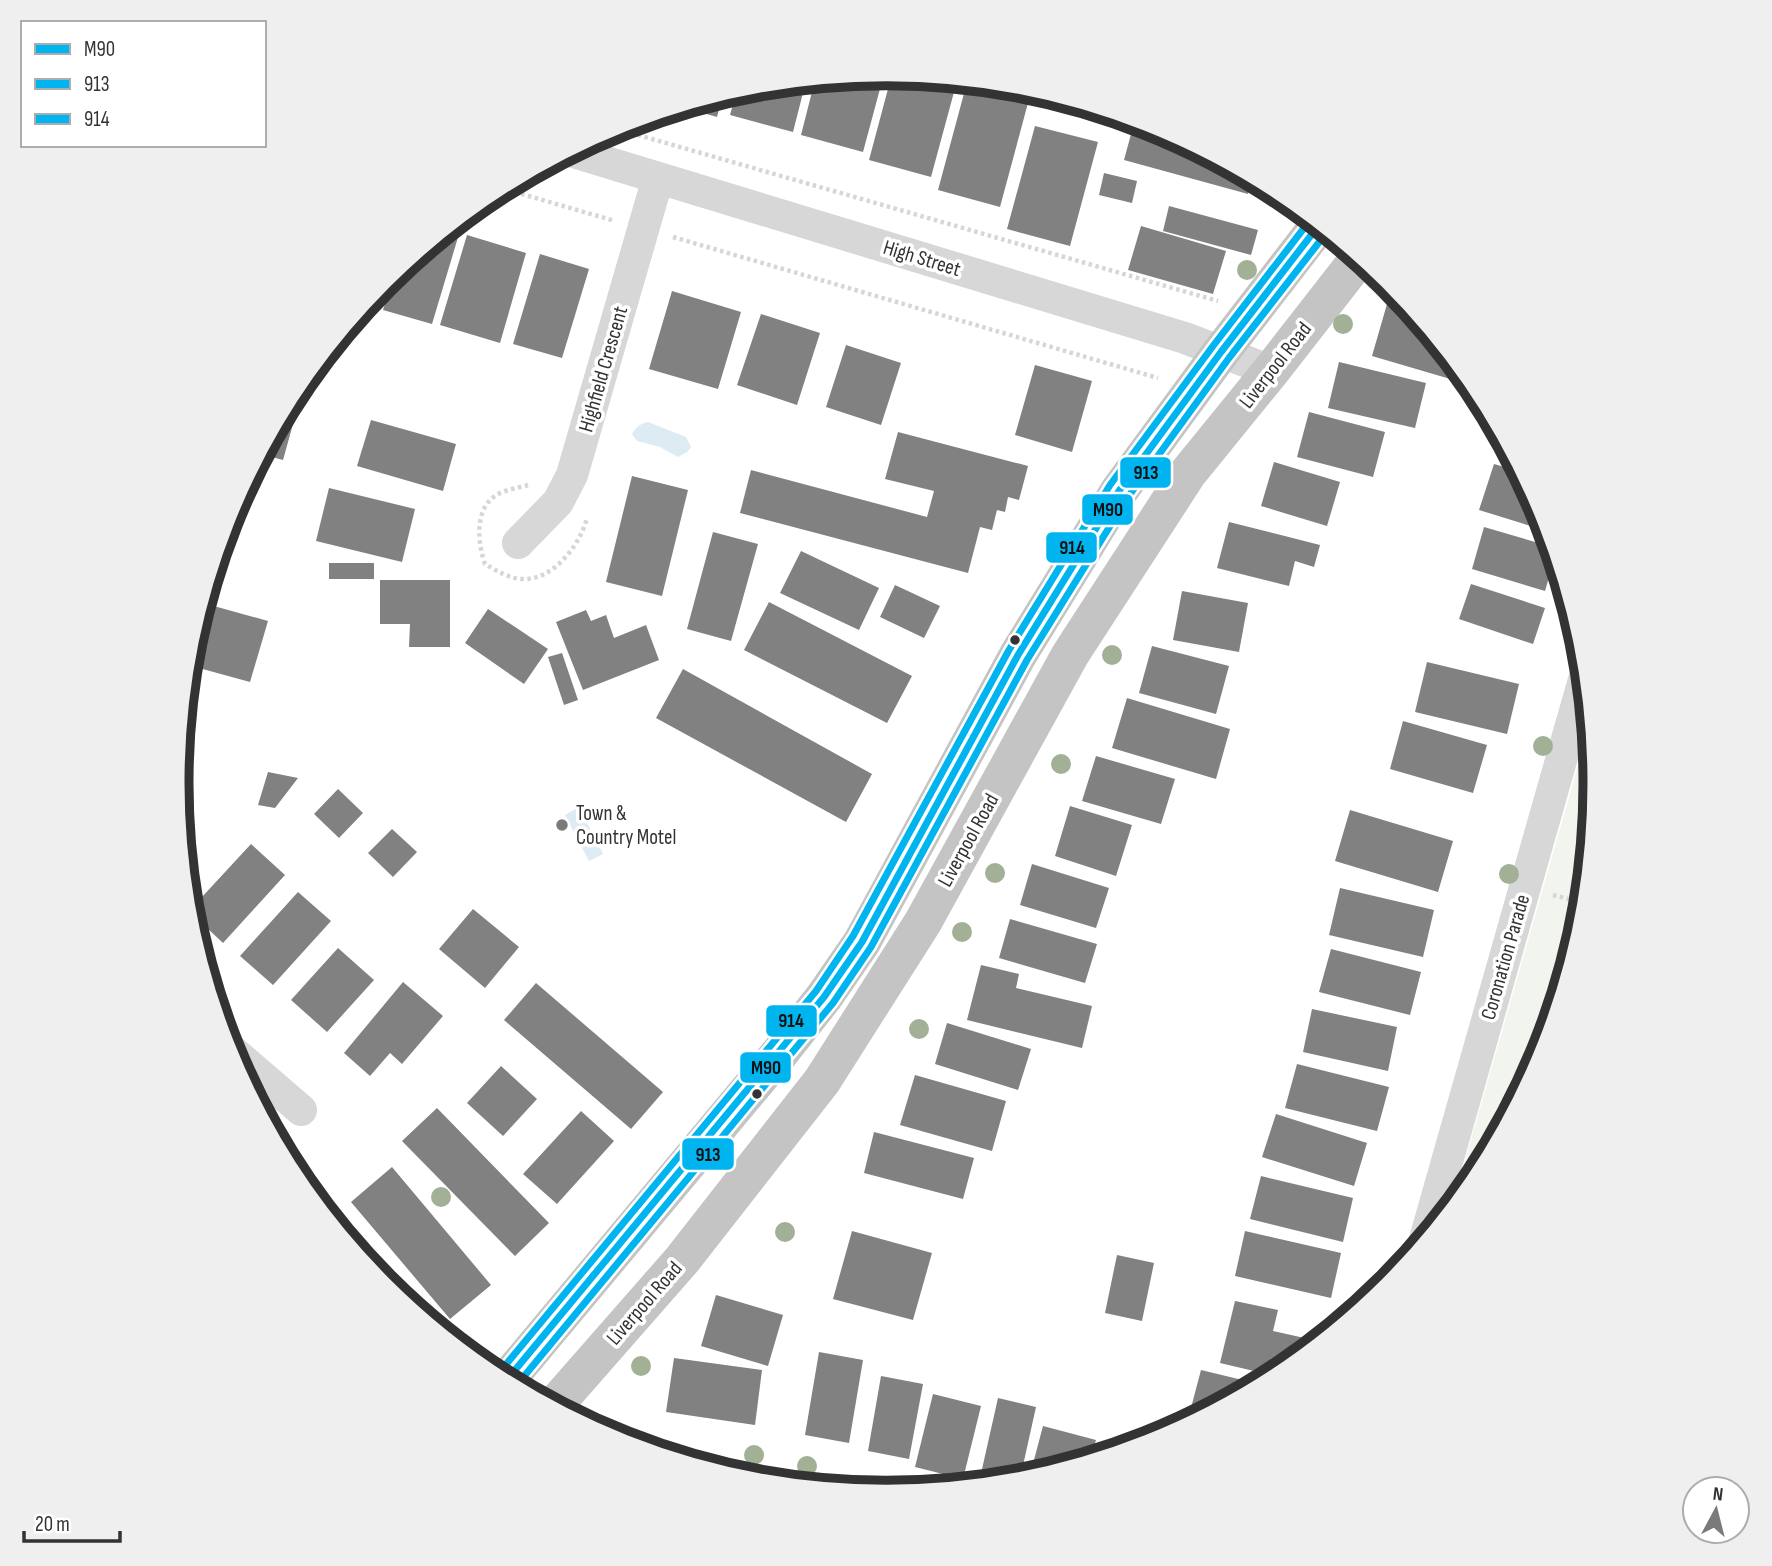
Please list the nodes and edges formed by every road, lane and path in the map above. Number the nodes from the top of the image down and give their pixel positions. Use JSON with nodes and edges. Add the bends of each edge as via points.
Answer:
{"nodes":[{"id":1,"x":633,"y":134,"type":"edge"},
{"id":2,"x":584,"y":155,"type":"edge"},
{"id":3,"x":658,"y":178,"type":"junction"},
{"id":4,"x":516,"y":192,"type":"edge"},
{"id":5,"x":624,"y":223,"type":"dead end"},
{"id":6,"x":1313,"y":233,"type":"edge"},
{"id":7,"x":670,"y":237,"type":"dead end"},
{"id":8,"x":1353,"y":266,"type":"edge"},
{"id":9,"x":1221,"y":302,"type":"dead end"},
{"id":10,"x":1221,"y":352,"type":"junction"},
{"id":11,"x":1271,"y":371,"type":"junction"},
{"id":12,"x":1161,"y":379,"type":"dead end"},
{"id":13,"x":534,"y":484,"type":"dead end"},
{"id":14,"x":591,"y":507,"type":"dead end"},
{"id":15,"x":518,"y":543,"type":"dead end"},
{"id":16,"x":1578,"y":701,"type":"edge"},
{"id":17,"x":1549,"y":894,"type":"dead end"},
{"id":18,"x":1573,"y":900,"type":"edge"},
{"id":19,"x":249,"y":1065,"type":"edge"},
{"id":20,"x":302,"y":1110,"type":"dead end"},
{"id":21,"x":1433,"y":1215,"type":"edge"},
{"id":22,"x":513,"y":1372,"type":"edge"},
{"id":23,"x":560,"y":1399,"type":"edge"}],
"edges":[{"from":1,"to":9,"type":"path"},
{"from":2,"to":3,"type":"street","name":"High Street"},
{"from":3,"to":10,"type":"street","name":"High Street"},
{"from":3,"to":15,"type":"street","name":"Highfield Crescent","via":[[572,475],[558,502]]},
{"from":4,"to":5,"type":"path"},
{"from":6,"to":10,"type":"highway","name":"Liverpool Road"},
{"from":7,"to":12,"type":"path"},
{"from":8,"to":11,"type":"highway","name":"Liverpool Road"},
{"from":10,"to":11,"type":"street","name":"High Street"},
{"from":10,"to":22,"type":"highway","name":"Liverpool Road","via":[[1119,491],[1065,577],[862,942],[824,997]]},
{"from":11,"to":23,"type":"highway","name":"Liverpool Road","via":[[1188,473],[1070,655],[923,922],[822,1081],[681,1260]]},
{"from":13,"to":14,"type":"path","via":[[495,496],[485,508],[479,546],[485,564],[504,575],[523,579],[547,573],[574,547]]},
{"from":16,"to":21,"type":"street","name":"Coronation Parade"},
{"from":17,"to":18,"type":"path"},
{"from":19,"to":20,"type":"street"}]}
